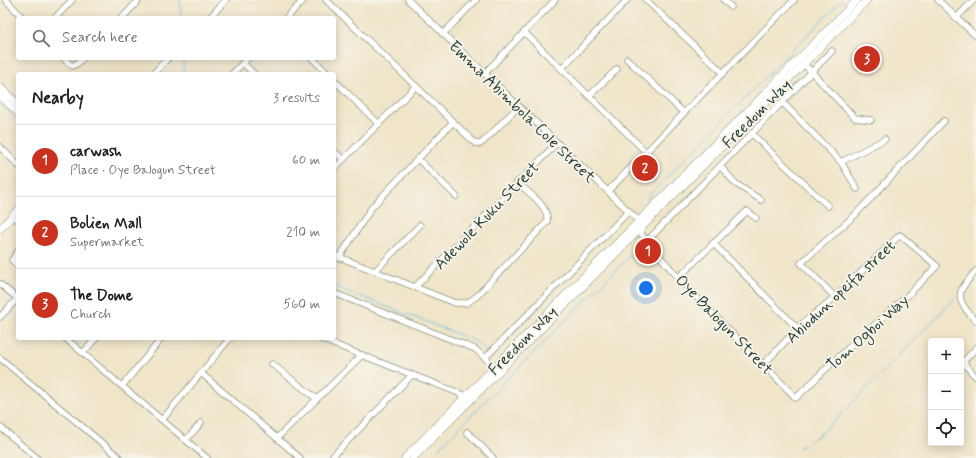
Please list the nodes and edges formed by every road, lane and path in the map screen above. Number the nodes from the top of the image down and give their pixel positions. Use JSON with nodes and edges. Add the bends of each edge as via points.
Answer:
{"nodes":[{"id":1,"x":6,"y":0,"type":"edge"},
{"id":2,"x":72,"y":0,"type":"edge"},
{"id":3,"x":138,"y":0,"type":"edge"},
{"id":4,"x":226,"y":0,"type":"edge"},
{"id":5,"x":304,"y":0,"type":"edge"},
{"id":6,"x":326,"y":0,"type":"edge"},
{"id":7,"x":408,"y":0,"type":"edge"},
{"id":8,"x":476,"y":0,"type":"edge"},
{"id":9,"x":555,"y":0,"type":"edge"},
{"id":10,"x":627,"y":0,"type":"edge"},
{"id":11,"x":646,"y":0,"type":"edge"},
{"id":12,"x":724,"y":0,"type":"edge"},
{"id":13,"x":794,"y":0,"type":"edge"},
{"id":14,"x":858,"y":0,"type":"edge"},
{"id":15,"x":867,"y":0,"type":"edge"},
{"id":16,"x":938,"y":0,"type":"edge"},
{"id":17,"x":974,"y":0,"type":"edge"},
{"id":18,"x":731,"y":7,"type":"dead end"},
{"id":19,"x":21,"y":16,"type":"edge"},
{"id":20,"x":57,"y":16,"type":"edge"},
{"id":21,"x":124,"y":16,"type":"edge"},
{"id":22,"x":211,"y":16,"type":"edge"},
{"id":23,"x":288,"y":16,"type":"edge"},
{"id":24,"x":956,"y":18,"type":"junction"},
{"id":25,"x":524,"y":32,"type":"junction"},
{"id":26,"x":443,"y":34,"type":"junction"},
{"id":27,"x":976,"y":36,"type":"edge"},
{"id":28,"x":832,"y":51,"type":"dead end"},
{"id":29,"x":627,"y":59,"type":"dead end"},
{"id":30,"x":65,"y":60,"type":"edge"},
{"id":31,"x":81,"y":60,"type":"edge"},
{"id":32,"x":166,"y":60,"type":"edge"},
{"id":33,"x":246,"y":60,"type":"edge"},
{"id":34,"x":314,"y":60,"type":"edge"},
{"id":35,"x":242,"y":63,"type":"junction"},
{"id":36,"x":804,"y":64,"type":"junction"},
{"id":37,"x":618,"y":68,"type":"dead end"},
{"id":38,"x":561,"y":69,"type":"junction"},
{"id":39,"x":155,"y":72,"type":"edge"},
{"id":40,"x":234,"y":72,"type":"edge"},
{"id":41,"x":252,"y":72,"type":"edge"},
{"id":42,"x":326,"y":72,"type":"edge"},
{"id":43,"x":812,"y":72,"type":"junction"},
{"id":44,"x":723,"y":73,"type":"junction"},
{"id":45,"x":484,"y":74,"type":"junction"},
{"id":46,"x":336,"y":82,"type":"edge"},
{"id":47,"x":416,"y":86,"type":"junction"},
{"id":48,"x":0,"y":87,"type":"edge"},
{"id":49,"x":0,"y":95,"type":"edge"},
{"id":50,"x":588,"y":96,"type":"junction"},
{"id":51,"x":16,"y":102,"type":"edge"},
{"id":52,"x":782,"y":102,"type":"junction"},
{"id":53,"x":518,"y":106,"type":"junction"},
{"id":54,"x":16,"y":110,"type":"edge"},
{"id":55,"x":684,"y":113,"type":"junction"},
{"id":56,"x":871,"y":120,"type":"dead end"},
{"id":57,"x":944,"y":121,"type":"dead end"},
{"id":58,"x":453,"y":122,"type":"junction"},
{"id":59,"x":379,"y":124,"type":"junction"},
{"id":60,"x":752,"y":134,"type":"junction"},
{"id":61,"x":885,"y":139,"type":"dead end"},
{"id":62,"x":556,"y":143,"type":"junction"},
{"id":63,"x":0,"y":147,"type":"edge"},
{"id":64,"x":646,"y":152,"type":"junction"},
{"id":65,"x":336,"y":153,"type":"edge"},
{"id":66,"x":343,"y":159,"type":"junction"},
{"id":67,"x":418,"y":159,"type":"junction"},
{"id":68,"x":841,"y":162,"type":"junction"},
{"id":69,"x":16,"y":163,"type":"edge"},
{"id":70,"x":720,"y":166,"type":"junction"},
{"id":71,"x":336,"y":167,"type":"edge"},
{"id":72,"x":517,"y":182,"type":"junction"},
{"id":73,"x":857,"y":189,"type":"dead end"},
{"id":74,"x":608,"y":191,"type":"junction"},
{"id":75,"x":456,"y":196,"type":"dead end"},
{"id":76,"x":761,"y":200,"type":"dead end"},
{"id":77,"x":828,"y":206,"type":"dead end"},
{"id":78,"x":628,"y":211,"type":"junction"},
{"id":79,"x":16,"y":212,"type":"edge"},
{"id":80,"x":756,"y":218,"type":"dead end"},
{"id":81,"x":16,"y":219,"type":"edge"},
{"id":82,"x":420,"y":224,"type":"dead end"},
{"id":83,"x":641,"y":226,"type":"junction"},
{"id":84,"x":0,"y":229,"type":"edge"},
{"id":85,"x":0,"y":233,"type":"edge"},
{"id":86,"x":647,"y":241,"type":"junction"},
{"id":87,"x":714,"y":243,"type":"junction"},
{"id":88,"x":16,"y":254,"type":"edge"},
{"id":89,"x":337,"y":256,"type":"edge"},
{"id":90,"x":16,"y":264,"type":"edge"},
{"id":91,"x":937,"y":266,"type":"joint"},
{"id":92,"x":375,"y":271,"type":"junction"},
{"id":93,"x":976,"y":271,"type":"edge"},
{"id":94,"x":679,"y":277,"type":"junction"},
{"id":95,"x":0,"y":284,"type":"edge"},
{"id":96,"x":415,"y":287,"type":"junction"},
{"id":97,"x":336,"y":294,"type":"edge"},
{"id":98,"x":835,"y":296,"type":"junction"},
{"id":99,"x":16,"y":297,"type":"edge"},
{"id":100,"x":16,"y":301,"type":"edge"},
{"id":101,"x":0,"y":318,"type":"edge"},
{"id":102,"x":976,"y":321,"type":"edge"},
{"id":103,"x":798,"y":329,"type":"junction"},
{"id":104,"x":67,"y":340,"type":"edge"},
{"id":105,"x":94,"y":340,"type":"edge"},
{"id":106,"x":160,"y":340,"type":"edge"},
{"id":107,"x":228,"y":340,"type":"edge"},
{"id":108,"x":323,"y":340,"type":"edge"},
{"id":109,"x":976,"y":348,"type":"edge"},
{"id":110,"x":83,"y":353,"type":"junction"},
{"id":111,"x":362,"y":355,"type":"junction"},
{"id":112,"x":0,"y":358,"type":"edge"},
{"id":113,"x":485,"y":358,"type":"junction"},
{"id":114,"x":272,"y":364,"type":"dead end"},
{"id":115,"x":763,"y":365,"type":"junction"},
{"id":116,"x":495,"y":367,"type":"junction"},
{"id":117,"x":201,"y":373,"type":"junction"},
{"id":118,"x":412,"y":375,"type":"junction"},
{"id":119,"x":976,"y":377,"type":"edge"},
{"id":120,"x":122,"y":386,"type":"junction"},
{"id":121,"x":469,"y":397,"type":"junction"},
{"id":122,"x":796,"y":398,"type":"joint"},
{"id":123,"x":317,"y":399,"type":"junction"},
{"id":124,"x":162,"y":420,"type":"junction"},
{"id":125,"x":201,"y":423,"type":"dead end"},
{"id":126,"x":0,"y":427,"type":"edge"},
{"id":127,"x":467,"y":432,"type":"dead end"},
{"id":128,"x":277,"y":438,"type":"junction"},
{"id":129,"x":186,"y":440,"type":"junction"},
{"id":130,"x":37,"y":458,"type":"edge"},
{"id":131,"x":120,"y":458,"type":"edge"},
{"id":132,"x":207,"y":458,"type":"edge"},
{"id":133,"x":300,"y":458,"type":"edge"},
{"id":134,"x":332,"y":458,"type":"edge"},
{"id":135,"x":405,"y":458,"type":"edge"},
{"id":136,"x":413,"y":458,"type":"edge"},
{"id":137,"x":493,"y":458,"type":"edge"}],
"edges":[{"from":1,"to":19,"type":"street"},
{"from":2,"to":20,"type":"street"},
{"from":3,"to":21,"type":"street"},
{"from":4,"to":22,"type":"street"},
{"from":5,"to":23,"type":"street"},
{"from":6,"to":47,"type":"street"},
{"from":7,"to":26,"type":"street","name":"Emma Abimbola Cole Street"},
{"from":8,"to":26,"type":"street"},
{"from":9,"to":25,"type":"street"},
{"from":10,"to":38,"type":"street"},
{"from":11,"to":44,"type":"street"},
{"from":12,"to":18,"type":"street"},
{"from":13,"to":44,"type":"street"},
{"from":14,"to":83,"type":"main road","name":"Freedom Way"},
{"from":15,"to":36,"type":"main road","name":"Freedom Way"},
{"from":16,"to":24,"type":"street"},
{"from":17,"to":24,"type":"street"},
{"from":24,"to":27,"type":"street"},
{"from":25,"to":38,"type":"street"},
{"from":25,"to":45,"type":"street"},
{"from":26,"to":45,"type":"street","name":"Emma Abimbola Cole Street"},
{"from":28,"to":43,"type":"street"},
{"from":29,"to":55,"type":"street"},
{"from":30,"to":31,"type":"street","via":[[72,66]]},
{"from":32,"to":39,"type":"street"},
{"from":33,"to":35,"type":"street"},
{"from":34,"to":42,"type":"street"},
{"from":35,"to":40,"type":"street"},
{"from":35,"to":41,"type":"street"},
{"from":36,"to":43,"type":"street"},
{"from":36,"to":83,"type":"main road","name":"Freedom Way"},
{"from":37,"to":50,"type":"street"},
{"from":38,"to":50,"type":"street"},
{"from":43,"to":52,"type":"street"},
{"from":43,"to":56,"type":"street","via":[[855,118]]},
{"from":44,"to":55,"type":"street"},
{"from":45,"to":53,"type":"street","name":"Emma Abimbola Cole Street"},
{"from":46,"to":59,"type":"street"},
{"from":47,"to":58,"type":"street"},
{"from":47,"to":59,"type":"street"},
{"from":48,"to":51,"type":"main road"},
{"from":49,"to":54,"type":"main road"},
{"from":50,"to":64,"type":"street"},
{"from":52,"to":60,"type":"street"},
{"from":52,"to":68,"type":"street"},
{"from":53,"to":58,"type":"street","via":[[480,144],[475,143]]},
{"from":53,"to":62,"type":"street","name":"Emma Abimbola Cole Street"},
{"from":55,"to":64,"type":"street"},
{"from":57,"to":98,"type":"street","via":[[854,216],[800,263]]},
{"from":58,"to":67,"type":"street"},
{"from":59,"to":66,"type":"street"},
{"from":60,"to":70,"type":"street"},
{"from":60,"to":77,"type":"street"},
{"from":61,"to":68,"type":"street"},
{"from":62,"to":72,"type":"street","name":"Adewole Kuku Street"},
{"from":62,"to":74,"type":"street","name":"Emma Abimbola Cole Street"},
{"from":63,"to":69,"type":"street"},
{"from":64,"to":74,"type":"street"},
{"from":65,"to":66,"type":"street"},
{"from":66,"to":71,"type":"street"},
{"from":67,"to":75,"type":"street"},
{"from":67,"to":89,"type":"street","via":[[372,207]]},
{"from":68,"to":73,"type":"street"},
{"from":70,"to":76,"type":"street","via":[[736,184]]},
{"from":70,"to":86,"type":"street"},
{"from":72,"to":96,"type":"street","name":"Adewole Kuku Street"},
{"from":72,"to":96,"type":"street","via":[[545,210],[547,222],[488,285],[472,300],[460,304]]},
{"from":74,"to":78,"type":"street","name":"Emma Abimbola Cole Street"},
{"from":78,"to":83,"type":"street","name":"Emma Abimbola Cole Street"},
{"from":78,"to":113,"type":"street"},
{"from":79,"to":84,"type":"main road"},
{"from":80,"to":87,"type":"street","via":[[748,211]]},
{"from":81,"to":85,"type":"main road"},
{"from":82,"to":92,"type":"street"},
{"from":83,"to":86,"type":"street","name":"Oye Balogun Street"},
{"from":83,"to":116,"type":"main road","name":"Freedom Way"},
{"from":83,"to":121,"type":"main road","name":"Freedom Way"},
{"from":86,"to":94,"type":"street","name":"Oye Balogun Street"},
{"from":87,"to":94,"type":"street"},
{"from":87,"to":103,"type":"street"},
{"from":88,"to":90,"type":"street","via":[[12,260]]},
{"from":89,"to":92,"type":"street"},
{"from":91,"to":98,"type":"street","name":"Abiodun opeifa street","via":[[900,235]]},
{"from":91,"to":122,"type":"street","name":"Tom Ogboi Way","via":[[908,296]]},
{"from":92,"to":96,"type":"street"},
{"from":93,"to":102,"type":"street","via":[[963,284],[959,297],[960,303]]},
{"from":94,"to":115,"type":"street","name":"Oye Balogun Street"},
{"from":95,"to":99,"type":"street"},
{"from":97,"to":113,"type":"street","via":[[470,347]]},
{"from":98,"to":103,"type":"street","name":"Abiodun opeifa street"},
{"from":100,"to":101,"type":"street"},
{"from":103,"to":115,"type":"street","name":"Abiodun opeifa street"},
{"from":104,"to":110,"type":"street"},
{"from":105,"to":110,"type":"street"},
{"from":106,"to":120,"type":"street"},
{"from":107,"to":117,"type":"street"},
{"from":108,"to":111,"type":"street"},
{"from":109,"to":119,"type":"street","via":[[964,361]]},
{"from":110,"to":120,"type":"street"},
{"from":111,"to":118,"type":"street"},
{"from":111,"to":123,"type":"street"},
{"from":112,"to":131,"type":"street"},
{"from":113,"to":116,"type":"street"},
{"from":114,"to":123,"type":"street"},
{"from":115,"to":122,"type":"street","name":"Oye Balogun Street"},
{"from":116,"to":121,"type":"main road","name":"Freedom Way"},
{"from":117,"to":124,"type":"street"},
{"from":117,"to":128,"type":"street"},
{"from":118,"to":121,"type":"street"},
{"from":118,"to":134,"type":"street"},
{"from":120,"to":124,"type":"street"},
{"from":121,"to":135,"type":"main road","name":"Freedom Way"},
{"from":121,"to":136,"type":"main road","name":"Freedom Way"},
{"from":123,"to":128,"type":"street"},
{"from":124,"to":129,"type":"street"},
{"from":125,"to":129,"type":"street"},
{"from":126,"to":130,"type":"street"},
{"from":127,"to":137,"type":"street"},
{"from":128,"to":133,"type":"street"},
{"from":129,"to":132,"type":"street"}]}
